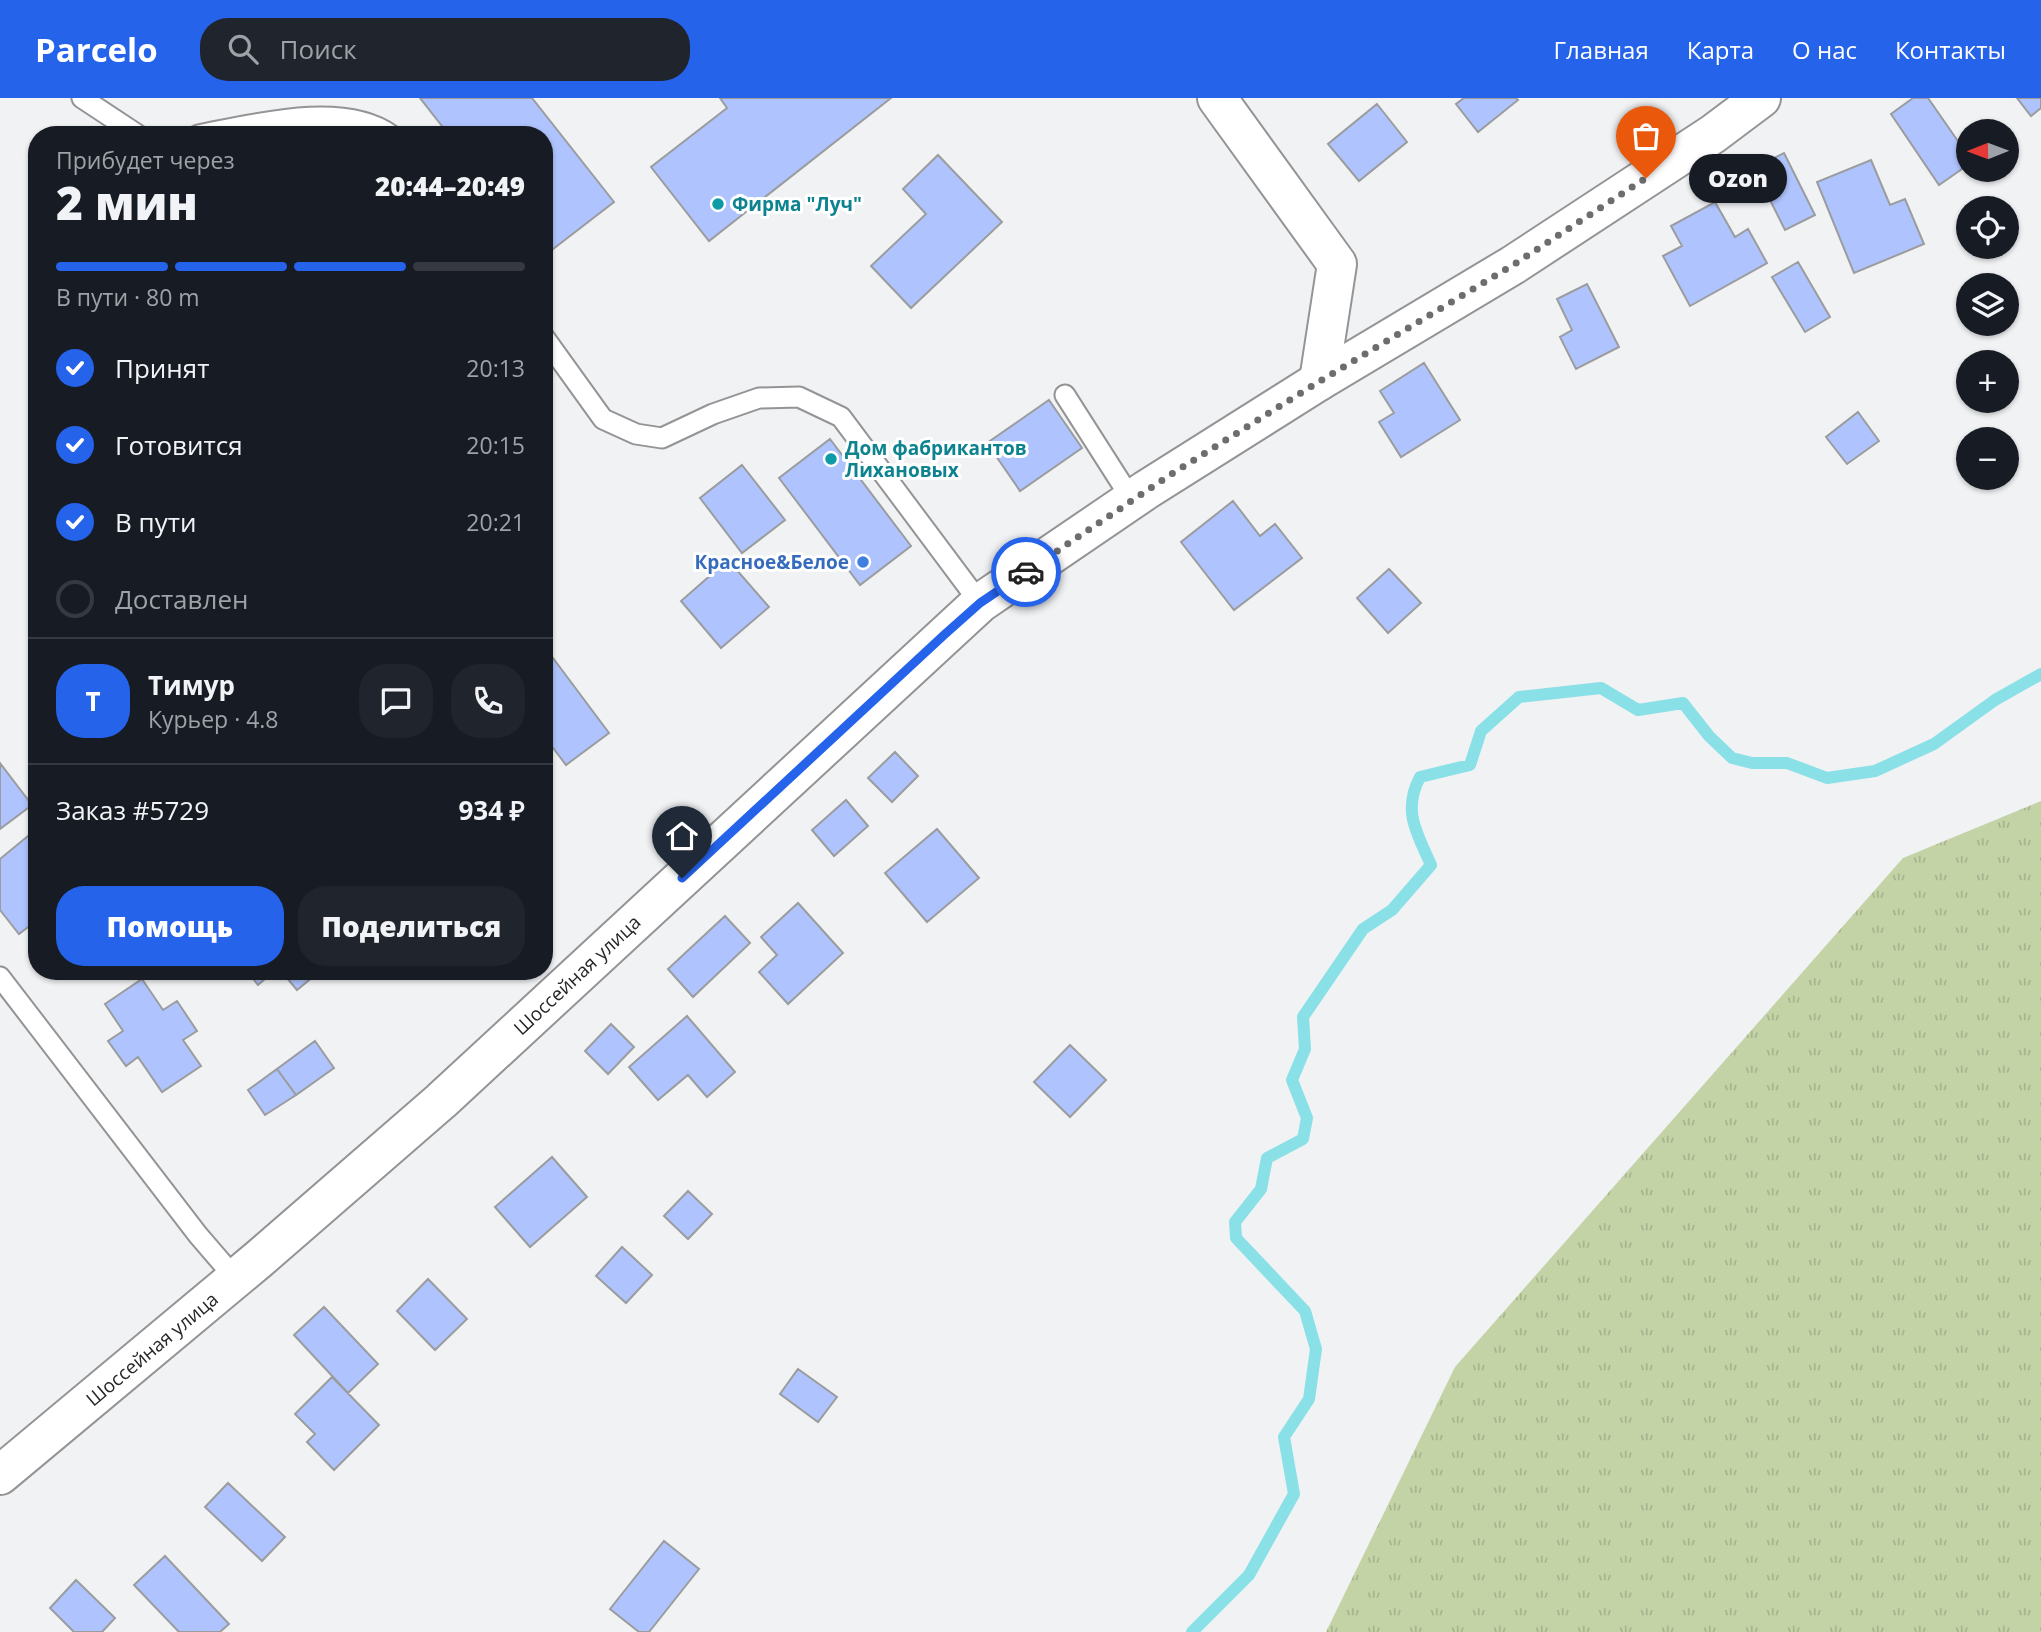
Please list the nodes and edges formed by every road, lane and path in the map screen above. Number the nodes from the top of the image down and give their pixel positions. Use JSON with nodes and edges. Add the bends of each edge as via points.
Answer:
{"nodes":[{"id":1,"x":82,"y":98,"type":"edge"},
{"id":2,"x":1217,"y":98,"type":"edge"},
{"id":3,"x":1761,"y":98,"type":"edge"},
{"id":4,"x":124,"y":126,"type":"edge"},
{"id":5,"x":249,"y":126,"type":"edge"},
{"id":6,"x":374,"y":126,"type":"edge"},
{"id":7,"x":553,"y":350,"type":"edge"},
{"id":8,"x":1320,"y":381,"type":"junction"},
{"id":9,"x":1065,"y":396,"type":"dead end"},
{"id":10,"x":1132,"y":500,"type":"junction"},
{"id":11,"x":980,"y":603,"type":"junction"},
{"id":12,"x":0,"y":977,"type":"edge"},
{"id":13,"x":235,"y":1278,"type":"junction"},
{"id":14,"x":0,"y":1475,"type":"edge"}],
"edges":[{"from":1,"to":4,"type":"lane"},
{"from":2,"to":8,"type":"street","via":[[1337,264]]},
{"from":3,"to":8,"type":"street","name":"Шоссейная улица","via":[[1524,258]]},
{"from":5,"to":6,"type":"lane","via":[[305,116]]},
{"from":7,"to":11,"type":"lane","via":[[603,419],[636,434],[662,438],[758,398],[799,397],[841,417]]},
{"from":8,"to":10,"type":"street","name":"Шоссейная улица"},
{"from":9,"to":10,"type":"lane"},
{"from":10,"to":11,"type":"street","name":"Шоссейная улица"},
{"from":11,"to":13,"type":"street","name":"Шоссейная улица","via":[[441,1101]]},
{"from":12,"to":13,"type":"lane"},
{"from":13,"to":14,"type":"street","name":"Шоссейная улица"}]}
